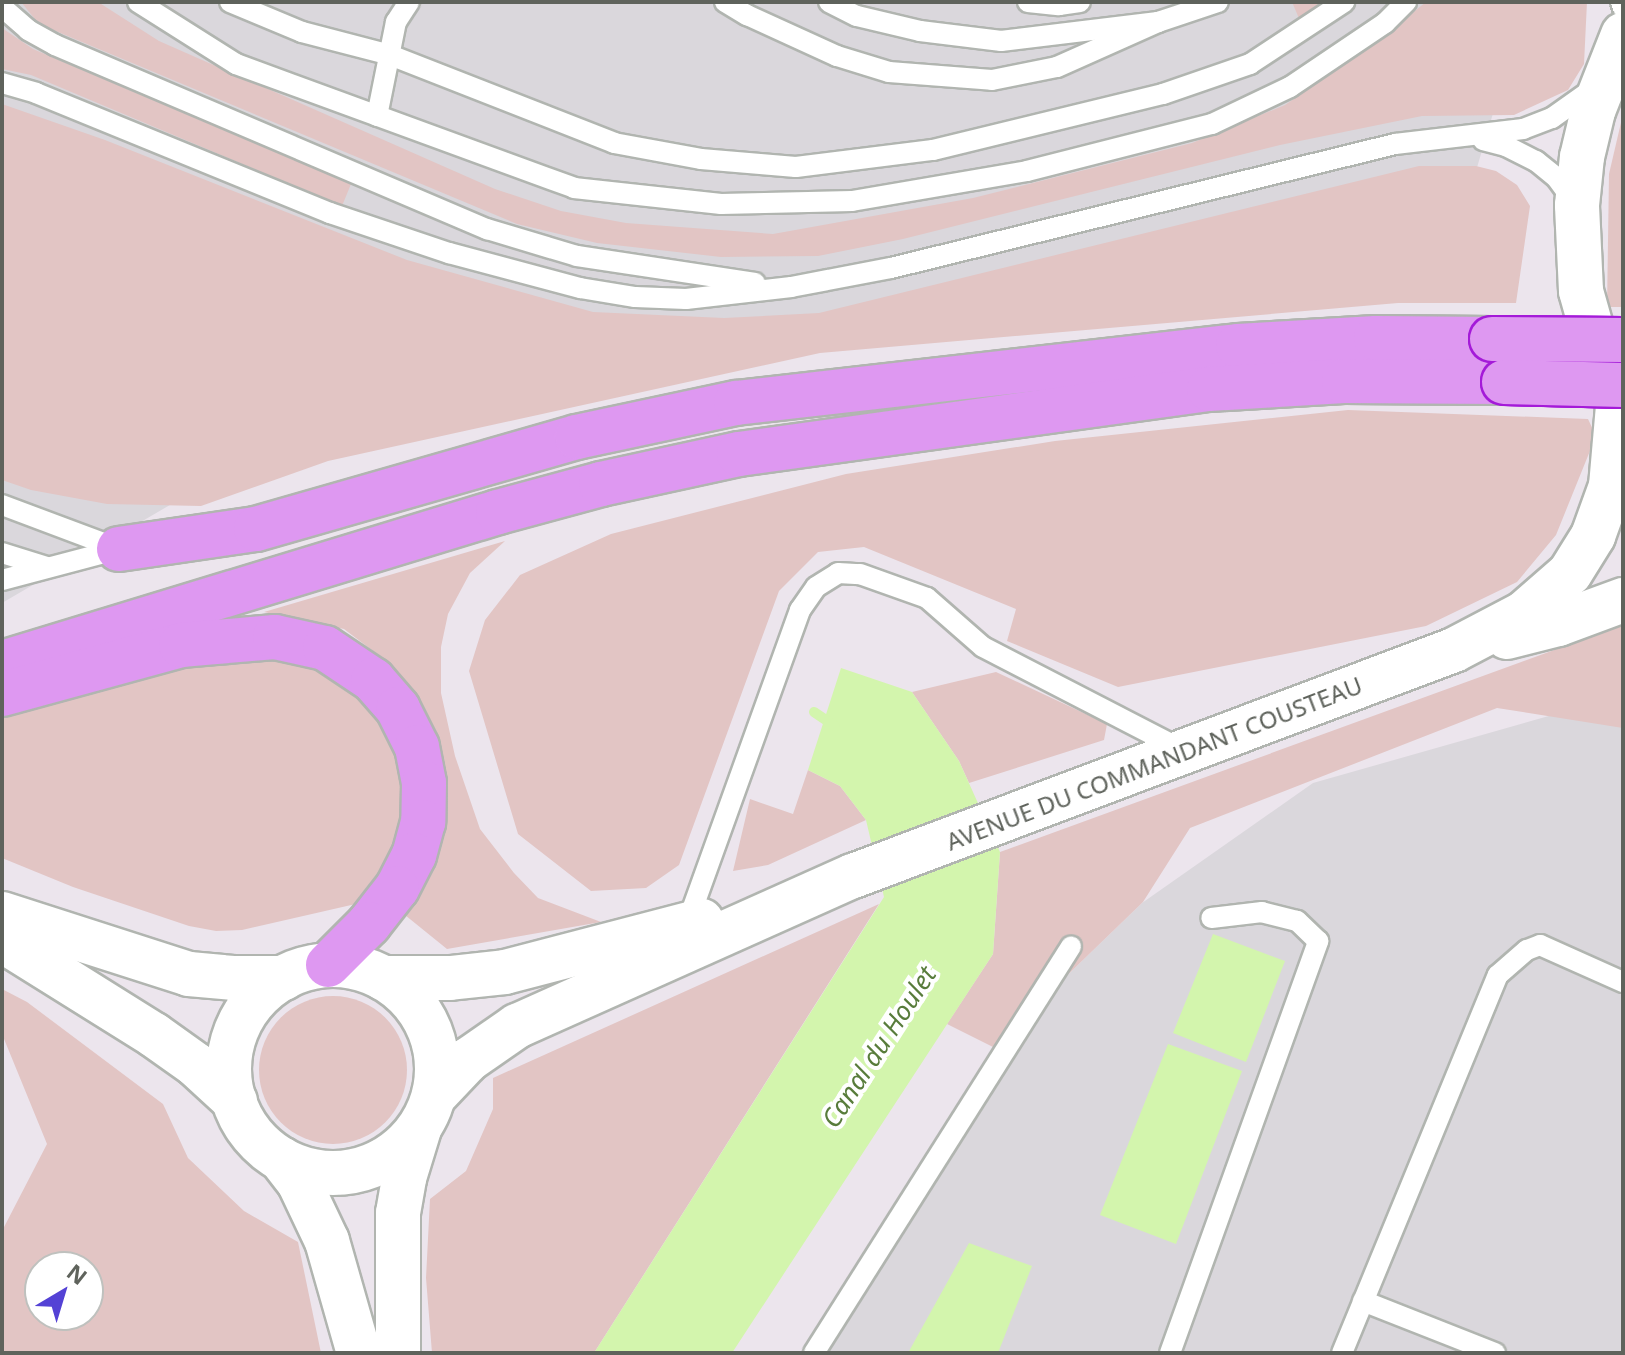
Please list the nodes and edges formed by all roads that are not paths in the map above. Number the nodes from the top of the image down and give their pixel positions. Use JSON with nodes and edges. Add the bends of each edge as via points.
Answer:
{"nodes":[{"id":1,"x":138,"y":2,"type":"edge"},
{"id":2,"x":230,"y":2,"type":"edge"},
{"id":3,"x":409,"y":2,"type":"edge"},
{"id":4,"x":725,"y":2,"type":"edge"},
{"id":5,"x":829,"y":2,"type":"edge"},
{"id":6,"x":1028,"y":2,"type":"edge"},
{"id":7,"x":1080,"y":2,"type":"edge"},
{"id":8,"x":1218,"y":2,"type":"edge"},
{"id":9,"x":1344,"y":2,"type":"edge"},
{"id":10,"x":1406,"y":2,"type":"edge"},
{"id":11,"x":1621,"y":2,"type":"edge"},
{"id":12,"x":2,"y":7,"type":"edge"},
{"id":13,"x":1623,"y":8,"type":"edge"},
{"id":14,"x":1158,"y":22,"type":"junction"},
{"id":15,"x":1623,"y":35,"type":"edge"},
{"id":16,"x":390,"y":55,"type":"junction"},
{"id":17,"x":1603,"y":80,"type":"junction"},
{"id":18,"x":2,"y":83,"type":"edge"},
{"id":19,"x":377,"y":116,"type":"junction"},
{"id":20,"x":1467,"y":138,"type":"junction"},
{"id":21,"x":1577,"y":205,"type":"junction"},
{"id":22,"x":791,"y":287,"type":"junction"},
{"id":23,"x":1623,"y":340,"type":"edge"},
{"id":24,"x":1621,"y":402,"type":"edge"},
{"id":25,"x":2,"y":505,"type":"edge"},
{"id":26,"x":119,"y":549,"type":"junction"},
{"id":27,"x":2,"y":553,"type":"edge"},
{"id":28,"x":47,"y":567,"type":"junction"},
{"id":29,"x":2,"y":580,"type":"edge"},
{"id":30,"x":1623,"y":600,"type":"edge"},
{"id":31,"x":1454,"y":650,"type":"junction"},
{"id":32,"x":2,"y":663,"type":"edge"},
{"id":33,"x":2,"y":694,"type":"edge"},
{"id":34,"x":1185,"y":751,"type":"junction"},
{"id":35,"x":853,"y":876,"type":"junction"},
{"id":36,"x":2,"y":914,"type":"edge"},
{"id":37,"x":1211,"y":918,"type":"dead end"},
{"id":38,"x":687,"y":925,"type":"junction"},
{"id":39,"x":2,"y":940,"type":"edge"},
{"id":40,"x":1071,"y":946,"type":"dead end"},
{"id":41,"x":328,"y":965,"type":"junction"},
{"id":42,"x":284,"y":978,"type":"junction"},
{"id":43,"x":383,"y":978,"type":"junction"},
{"id":44,"x":1623,"y":982,"type":"edge"},
{"id":45,"x":235,"y":1101,"type":"junction"},
{"id":46,"x":427,"y":1112,"type":"junction"},
{"id":47,"x":281,"y":1159,"type":"junction"},
{"id":48,"x":1363,"y":1301,"type":"junction"},
{"id":49,"x":359,"y":1353,"type":"edge"},
{"id":50,"x":398,"y":1353,"type":"edge"},
{"id":51,"x":814,"y":1353,"type":"edge"},
{"id":52,"x":1170,"y":1353,"type":"edge"},
{"id":53,"x":1342,"y":1353,"type":"edge"},
{"id":54,"x":1495,"y":1353,"type":"edge"}],
"edges":[{"from":1,"to":19,"type":"lane","via":[[236,64]]},
{"from":2,"to":16,"type":"lane","via":[[302,32]]},
{"from":3,"to":16,"type":"lane","via":[[396,22]]},
{"from":4,"to":14,"type":"lane","via":[[837,56],[889,72],[992,80],[1057,67]]},
{"from":5,"to":14,"type":"lane","via":[[857,16],[920,31],[1001,41]]},
{"from":6,"to":7,"type":"lane"},
{"from":8,"to":14,"type":"lane"},
{"from":9,"to":16,"type":"lane","via":[[1250,64],[1163,94],[933,150],[796,167],[701,159],[614,143]]},
{"from":10,"to":19,"type":"lane","via":[[1385,23],[1290,87],[1212,124],[1027,171],[852,201],[721,204],[574,188]]},
{"from":11,"to":13,"type":"lane"},
{"from":12,"to":22,"type":"lane","via":[[28,30],[64,49],[515,239],[599,261]]},
{"from":15,"to":17,"type":"street"},
{"from":16,"to":19,"type":"lane"},
{"from":17,"to":20,"type":"lane","via":[[1552,118],[1523,129]]},
{"from":17,"to":21,"type":"street","via":[[1585,142]]},
{"from":18,"to":22,"type":"lane","via":[[330,213],[553,282],[675,299]]},
{"from":20,"to":21,"type":"lane","via":[[1506,146],[1536,161]]},
{"from":20,"to":22,"type":"lane","via":[[1375,148],[891,268]]},
{"from":21,"to":24,"type":"street","via":[[1585,308],[1593,341]]},
{"from":23,"to":26,"type":"highway","bridge":true,"via":[[1376,338],[1238,346],[736,403],[577,437],[256,529]]},
{"from":24,"to":31,"type":"street","name":"AVENUE DU COMMANDANT COUSTEAU","via":[[1611,486],[1583,555],[1538,604]]},
{"from":24,"to":32,"type":"highway","bridge":true,"via":[[1504,382],[1344,381],[1209,389],[739,454],[498,512]]},
{"from":25,"to":26,"type":"lane"},
{"from":26,"to":28,"type":"lane"},
{"from":27,"to":28,"type":"lane"},
{"from":28,"to":29,"type":"lane"},
{"from":30,"to":31,"type":"street","name":"AVENUE DU COMMANDANT COUSTEAU","via":[[1558,624]]},
{"from":31,"to":34,"type":"street","name":"AVENUE DU COMMANDANT COUSTEAU"},
{"from":33,"to":41,"type":"highway","via":[[181,645],[275,637],[325,648],[373,680],[398,709],[417,747],[424,783],[423,822],[397,888]]},
{"from":34,"to":35,"type":"street","name":"AVENUE DU COMMANDANT COUSTEAU"},
{"from":34,"to":38,"type":"lane","via":[[983,647],[927,598],[860,574],[838,573],[816,587],[800,610]]},
{"from":35,"to":38,"type":"street","name":"AVENUE DU COMMANDANT COUSTEAU"},
{"from":35,"to":46,"type":"street","name":"AVENUE DU COMMANDANT COUSTEAU","via":[[517,1026],[468,1060]]},
{"from":36,"to":42,"type":"street","via":[[189,974]]},
{"from":37,"to":52,"type":"lane","via":[[1262,912],[1297,921],[1318,941]]},
{"from":38,"to":43,"type":"street","name":"AVENUE DU COMMANDANT COUSTEAU","via":[[505,972]]},
{"from":39,"to":45,"type":"street","via":[[154,1035]]},
{"from":40,"to":51,"type":"lane"},
{"from":41,"to":42,"type":"street"},
{"from":41,"to":43,"type":"street"},
{"from":42,"to":45,"type":"street","via":[[257,998],[235,1036],[229,1069]]},
{"from":43,"to":46,"type":"street","via":[[411,999],[429,1029],[437,1062]]},
{"from":44,"to":48,"type":"lane","via":[[1540,945],[1498,975]]},
{"from":45,"to":47,"type":"street","via":[[249,1130]]},
{"from":46,"to":47,"type":"street","via":[[397,1151],[357,1170],[312,1171]]},
{"from":46,"to":50,"type":"street","via":[[398,1213]]},
{"from":47,"to":49,"type":"street","via":[[299,1182],[327,1241]]},
{"from":48,"to":53,"type":"lane"},
{"from":48,"to":54,"type":"lane"}]}
